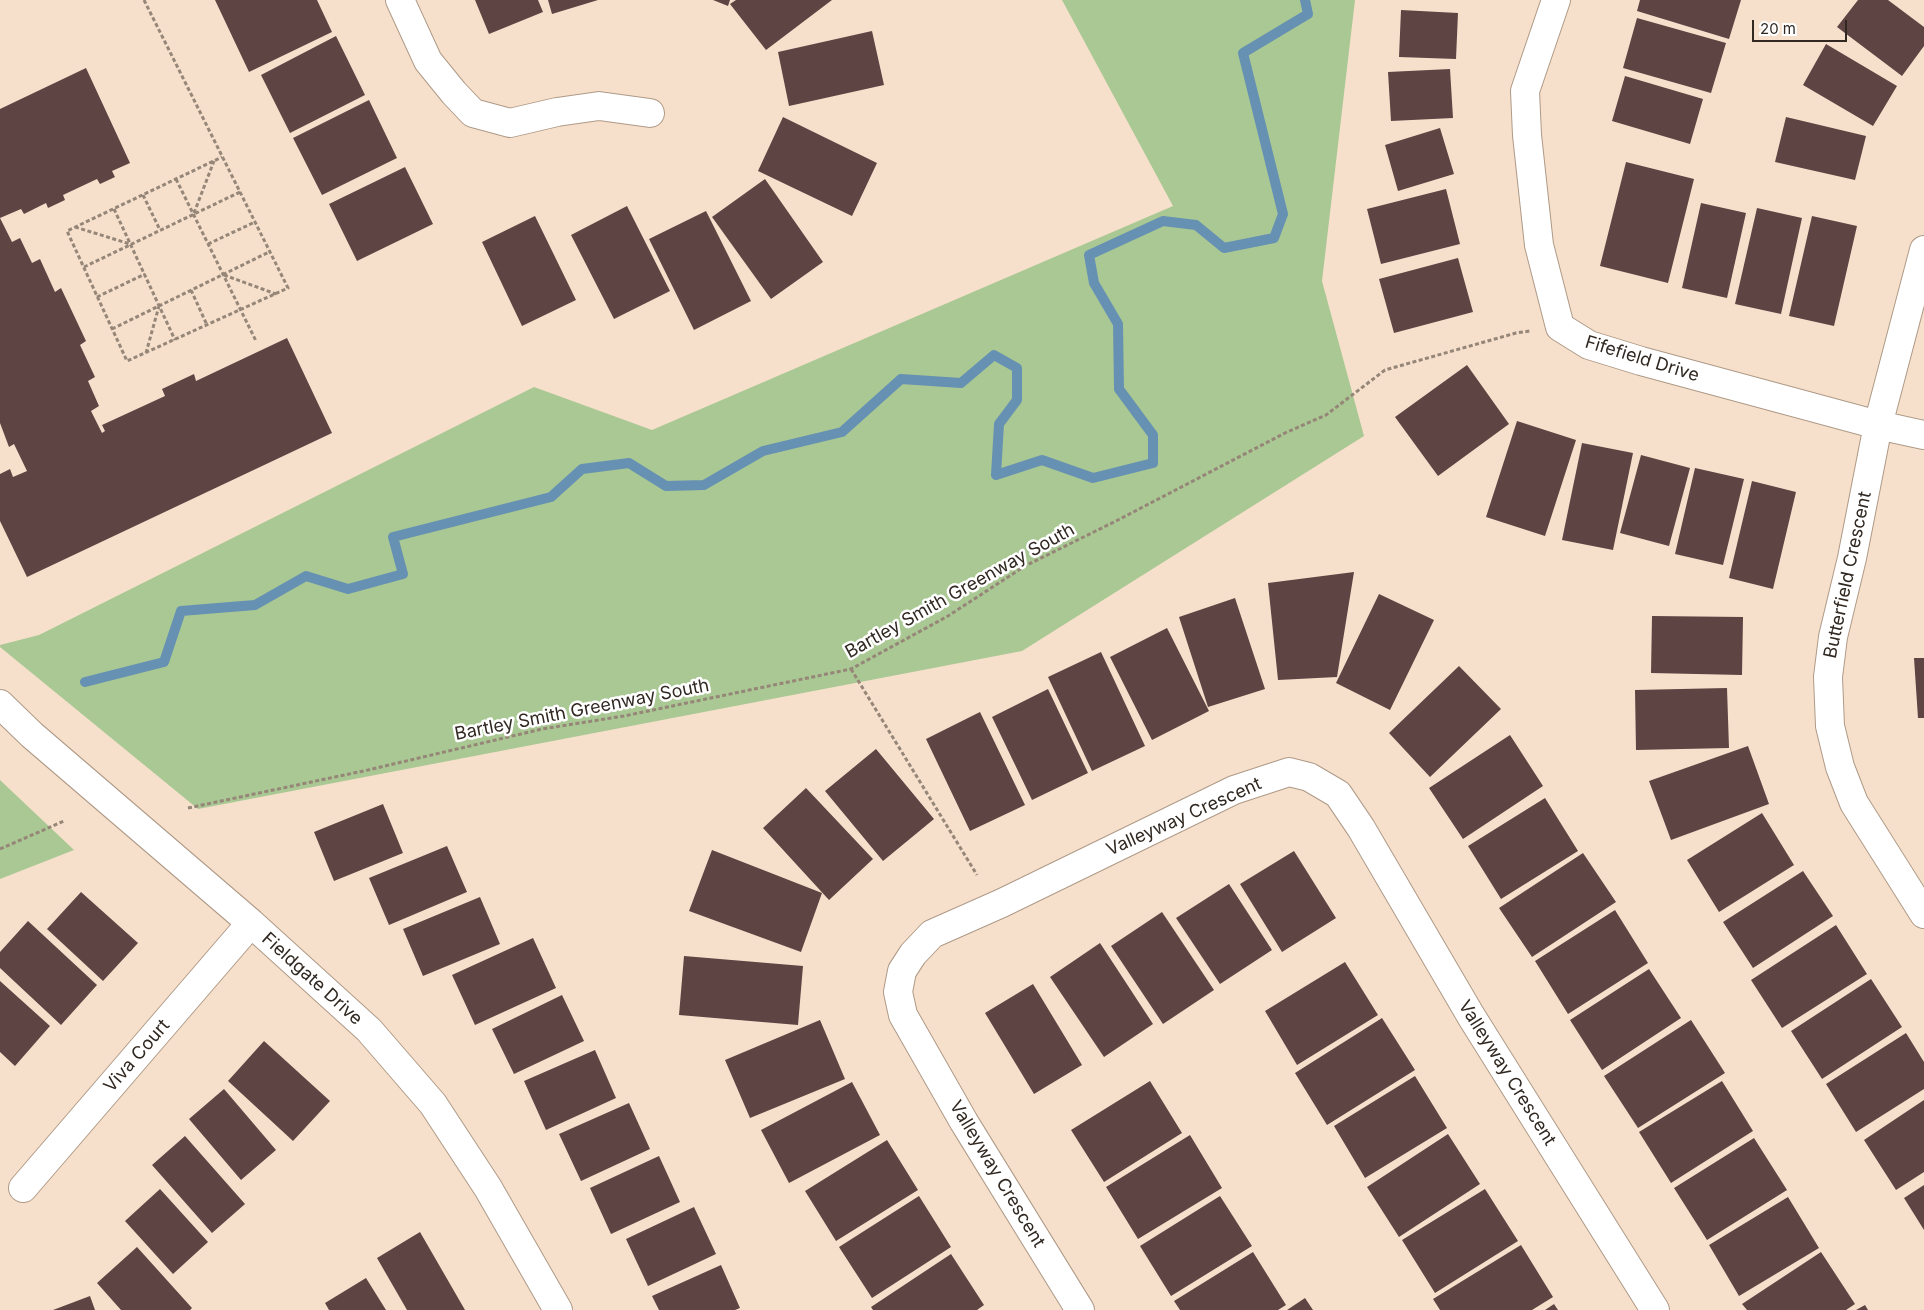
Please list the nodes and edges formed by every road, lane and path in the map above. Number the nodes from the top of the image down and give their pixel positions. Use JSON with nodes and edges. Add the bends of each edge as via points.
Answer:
{"nodes":[{"id":1,"x":144,"y":0,"type":"edge"},
{"id":2,"x":400,"y":0,"type":"edge"},
{"id":3,"x":1556,"y":0,"type":"edge"},
{"id":4,"x":650,"y":113,"type":"dead end"},
{"id":5,"x":222,"y":157,"type":"junction"},
{"id":6,"x":214,"y":160,"type":"junction"},
{"id":7,"x":176,"y":179,"type":"junction"},
{"id":8,"x":240,"y":192,"type":"junction"},
{"id":9,"x":143,"y":195,"type":"junction"},
{"id":10,"x":114,"y":209,"type":"junction"},
{"id":11,"x":193,"y":214,"type":"junction"},
{"id":12,"x":255,"y":222,"type":"junction"},
{"id":13,"x":75,"y":227,"type":"junction"},
{"id":14,"x":160,"y":230,"type":"junction"},
{"id":15,"x":131,"y":244,"type":"junction"},
{"id":16,"x":208,"y":244,"type":"junction"},
{"id":17,"x":1924,"y":250,"type":"edge"},
{"id":18,"x":269,"y":252,"type":"junction"},
{"id":19,"x":84,"y":267,"type":"junction"},
{"id":20,"x":145,"y":274,"type":"junction"},
{"id":21,"x":223,"y":274,"type":"junction"},
{"id":22,"x":191,"y":290,"type":"junction"},
{"id":23,"x":276,"y":294,"type":"junction"},
{"id":24,"x":97,"y":296,"type":"junction"},
{"id":25,"x":159,"y":305,"type":"junction"},
{"id":26,"x":241,"y":310,"type":"junction"},
{"id":27,"x":207,"y":325,"type":"junction"},
{"id":28,"x":1560,"y":328,"type":"junction"},
{"id":29,"x":112,"y":329,"type":"junction"},
{"id":30,"x":175,"y":340,"type":"junction"},
{"id":31,"x":256,"y":341,"type":"dead end"},
{"id":32,"x":146,"y":353,"type":"junction"},
{"id":33,"x":1878,"y":425,"type":"junction"},
{"id":34,"x":1924,"y":435,"type":"edge"},
{"id":35,"x":851,"y":669,"type":"junction"},
{"id":36,"x":0,"y":704,"type":"edge"},
{"id":37,"x":188,"y":808,"type":"dead end"},
{"id":38,"x":64,"y":821,"type":"dead end"},
{"id":39,"x":0,"y":849,"type":"edge"},
{"id":40,"x":977,"y":875,"type":"dead end"},
{"id":41,"x":1924,"y":914,"type":"edge"},
{"id":42,"x":250,"y":923,"type":"junction"},
{"id":43,"x":23,"y":1188,"type":"dead end"},
{"id":44,"x":558,"y":1310,"type":"edge"},
{"id":45,"x":1080,"y":1310,"type":"edge"},
{"id":46,"x":1655,"y":1310,"type":"edge"}],
"edges":[{"from":1,"to":5,"type":"path"},
{"from":2,"to":4,"type":"street","via":[[428,60],[473,113],[510,123],[599,106]]},
{"from":3,"to":28,"type":"street","via":[[1525,92],[1539,245]]},
{"from":5,"to":6,"type":"path"},
{"from":5,"to":8,"type":"path"},
{"from":6,"to":7,"type":"path"},
{"from":6,"to":11,"type":"path"},
{"from":7,"to":9,"type":"path"},
{"from":7,"to":11,"type":"path"},
{"from":8,"to":11,"type":"path"},
{"from":8,"to":12,"type":"path"},
{"from":9,"to":10,"type":"path"},
{"from":9,"to":14,"type":"path"},
{"from":10,"to":13,"type":"path"},
{"from":10,"to":15,"type":"path"},
{"from":11,"to":14,"type":"path"},
{"from":11,"to":16,"type":"path"},
{"from":12,"to":16,"type":"path"},
{"from":12,"to":18,"type":"path"},
{"from":13,"to":15,"type":"path"},
{"from":13,"to":19,"type":"path","via":[[67,231]]},
{"from":14,"to":15,"type":"path"},
{"from":15,"to":19,"type":"path"},
{"from":15,"to":20,"type":"path"},
{"from":16,"to":21,"type":"path"},
{"from":17,"to":33,"type":"street","name":"Butterfield Crescent"},
{"from":18,"to":21,"type":"path"},
{"from":18,"to":23,"type":"path","via":[[288,288]]},
{"from":19,"to":24,"type":"path"},
{"from":20,"to":24,"type":"path"},
{"from":20,"to":25,"type":"path"},
{"from":21,"to":22,"type":"path"},
{"from":21,"to":23,"type":"path"},
{"from":21,"to":26,"type":"path"},
{"from":22,"to":25,"type":"path"},
{"from":22,"to":27,"type":"path"},
{"from":23,"to":26,"type":"path"},
{"from":24,"to":29,"type":"path"},
{"from":25,"to":29,"type":"path"},
{"from":25,"to":30,"type":"path"},
{"from":25,"to":32,"type":"path"},
{"from":26,"to":27,"type":"path"},
{"from":26,"to":31,"type":"path"},
{"from":27,"to":30,"type":"path"},
{"from":28,"to":33,"type":"street","name":"Fifefield Drive","via":[[1589,345],[1641,361]]},
{"from":28,"to":35,"type":"path","name":"Bartley Smith Greenway South","via":[[1516,332],[1385,370],[1326,415],[1025,566],[948,616]]},
{"from":29,"to":32,"type":"path","via":[[127,361]]},
{"from":30,"to":32,"type":"path"},
{"from":33,"to":34,"type":"street","name":"Fifefield Drive"},
{"from":33,"to":41,"type":"street","name":"Butterfield Crescent","via":[[1833,637],[1828,677],[1830,726],[1840,767],[1854,803]]},
{"from":35,"to":37,"type":"path","name":"Bartley Smith Greenway South","via":[[624,716],[542,729]]},
{"from":35,"to":40,"type":"path"},
{"from":36,"to":42,"type":"street","name":"Fieldgate Drive"},
{"from":38,"to":39,"type":"path"},
{"from":42,"to":43,"type":"street","name":"Viva Court"},
{"from":42,"to":44,"type":"street","name":"Fieldgate Drive","via":[[369,1030],[433,1104],[488,1188]]},
{"from":45,"to":46,"type":"street","name":"Valleyway Crescent","via":[[964,1122],[903,1015],[898,992],[902,971],[932,934],[1234,790],[1289,772],[1309,777],[1338,794],[1471,1016]]}]}
